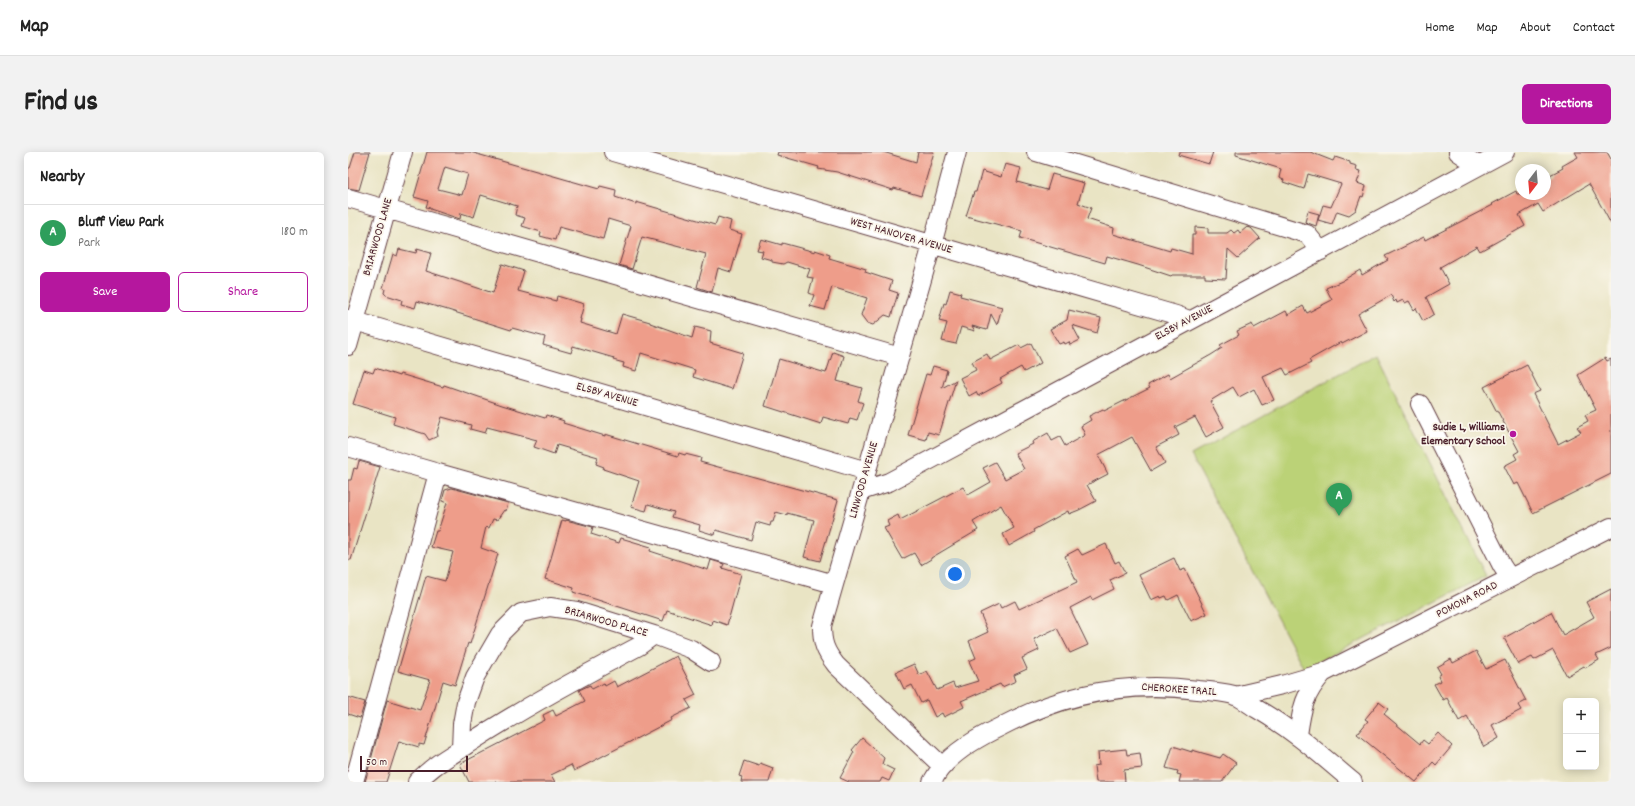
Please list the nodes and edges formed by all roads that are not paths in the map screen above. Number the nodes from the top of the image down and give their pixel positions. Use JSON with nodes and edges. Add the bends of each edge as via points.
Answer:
{"nodes":[{"id":1,"x":403,"y":152,"type":"edge"},
{"id":2,"x":614,"y":152,"type":"edge"},
{"id":3,"x":957,"y":152,"type":"edge"},
{"id":4,"x":1036,"y":152,"type":"edge"},
{"id":5,"x":1458,"y":152,"type":"edge"},
{"id":6,"x":1505,"y":152,"type":"edge"},
{"id":7,"x":1479,"y":166,"type":"junction"},
{"id":8,"x":348,"y":198,"type":"edge"},
{"id":9,"x":386,"y":209,"type":"junction"},
{"id":10,"x":932,"y":245,"type":"junction"},
{"id":11,"x":1321,"y":251,"type":"junction"},
{"id":12,"x":351,"y":320,"type":"edge"},
{"id":13,"x":1189,"y":320,"type":"junction"},
{"id":14,"x":348,"y":346,"type":"edge"},
{"id":15,"x":900,"y":357,"type":"junction"},
{"id":16,"x":1420,"y":404,"type":"dead end"},
{"id":17,"x":348,"y":447,"type":"edge"},
{"id":18,"x":866,"y":471,"type":"junction"},
{"id":19,"x":438,"y":473,"type":"junction"},
{"id":20,"x":861,"y":491,"type":"junction"},
{"id":21,"x":1611,"y":527,"type":"edge"},
{"id":22,"x":1510,"y":578,"type":"junction"},
{"id":23,"x":834,"y":584,"type":"junction"},
{"id":24,"x":654,"y":636,"type":"junction"},
{"id":25,"x":711,"y":662,"type":"dead end"},
{"id":26,"x":1323,"y":673,"type":"junction"},
{"id":27,"x":1235,"y":696,"type":"junction"},
{"id":28,"x":1298,"y":735,"type":"junction"},
{"id":29,"x":461,"y":749,"type":"junction"},
{"id":30,"x":942,"y":766,"type":"junction"},
{"id":31,"x":354,"y":782,"type":"edge"},
{"id":32,"x":417,"y":782,"type":"edge"},
{"id":33,"x":932,"y":782,"type":"edge"},
{"id":34,"x":1353,"y":782,"type":"edge"}],
"edges":[{"from":1,"to":9,"type":"street","name":"BRIARWOOD LANE"},
{"from":2,"to":10,"type":"street","name":"WEST HANOVER AVENUE"},
{"from":3,"to":10,"type":"street","name":"LINWOOD AVENUE"},
{"from":4,"to":11,"type":"street","via":[[1307,234]]},
{"from":5,"to":7,"type":"street"},
{"from":6,"to":7,"type":"street","name":"ELSBY AVENUE"},
{"from":7,"to":11,"type":"street","name":"ELSBY AVENUE"},
{"from":8,"to":9,"type":"street"},
{"from":9,"to":12,"type":"street","name":"BRIARWOOD LANE"},
{"from":9,"to":15,"type":"street"},
{"from":10,"to":13,"type":"street","name":"WEST HANOVER AVENUE"},
{"from":10,"to":15,"type":"street","name":"LINWOOD AVENUE"},
{"from":11,"to":13,"type":"street","name":"ELSBY AVENUE"},
{"from":12,"to":14,"type":"street","name":"BRIARWOOD LANE"},
{"from":12,"to":18,"type":"street","name":"ELSBY AVENUE"},
{"from":13,"to":20,"type":"street","name":"ELSBY AVENUE","via":[[889,482]]},
{"from":15,"to":18,"type":"street","name":"LINWOOD AVENUE"},
{"from":16,"to":22,"type":"street"},
{"from":17,"to":19,"type":"street"},
{"from":18,"to":20,"type":"street","name":"LINWOOD AVENUE"},
{"from":19,"to":23,"type":"street"},
{"from":19,"to":31,"type":"street"},
{"from":20,"to":23,"type":"street","name":"LINWOOD AVENUE"},
{"from":21,"to":22,"type":"street","name":"POMONA ROAD"},
{"from":22,"to":26,"type":"street","name":"POMONA ROAD"},
{"from":23,"to":30,"type":"street","name":"LINWOOD AVENUE","via":[[822,626],[822,639],[827,653],[836,665]]},
{"from":24,"to":25,"type":"street","name":"BRIARWOOD PLACE","via":[[691,649]]},
{"from":24,"to":29,"type":"street","name":"BRIARWOOD PLACE","via":[[507,719]]},
{"from":24,"to":29,"type":"street","name":"BRIARWOOD PLACE","via":[[577,611],[550,607],[521,613],[500,634],[475,677],[463,717]]},
{"from":26,"to":27,"type":"street","name":"POMONA ROAD"},
{"from":26,"to":28,"type":"street","name":"POMONA ROAD","via":[[1311,687],[1301,708]]},
{"from":27,"to":28,"type":"street","name":"CHEROKEE TRAIL"},
{"from":27,"to":30,"type":"street","name":"CHEROKEE TRAIL","via":[[1191,689],[1138,687],[1106,690],[1072,698],[1039,709],[983,736]]},
{"from":28,"to":34,"type":"street","name":"CHEROKEE TRAIL"},
{"from":29,"to":32,"type":"street","name":"BRIARWOOD PLACE","via":[[443,759]]},
{"from":30,"to":33,"type":"street","name":"CHEROKEE TRAIL"}]}
